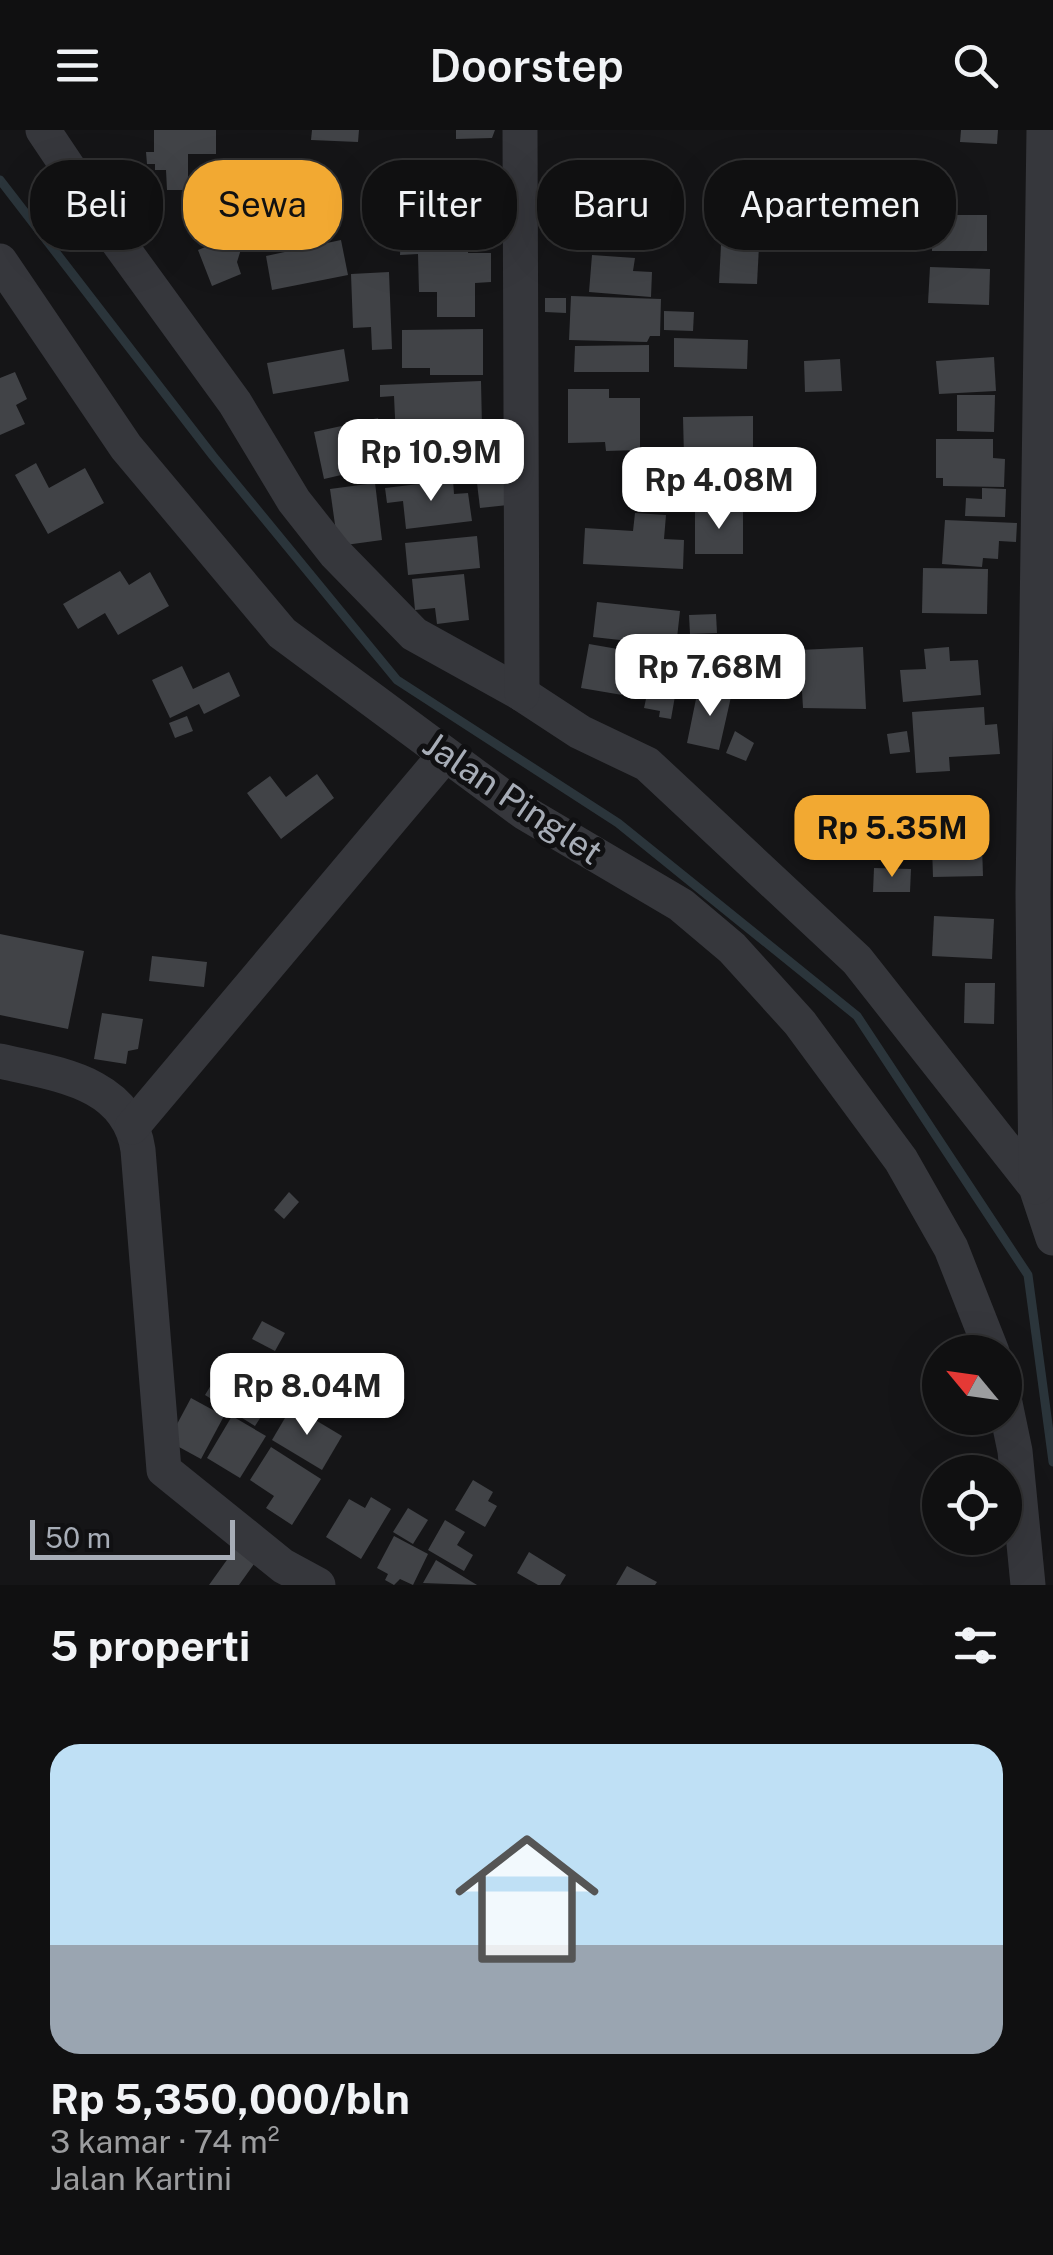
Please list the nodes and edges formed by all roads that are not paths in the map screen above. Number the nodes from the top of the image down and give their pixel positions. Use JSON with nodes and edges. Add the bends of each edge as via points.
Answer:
{"nodes":[{"id":1,"x":43,"y":130,"type":"edge"},
{"id":2,"x":520,"y":130,"type":"edge"},
{"id":3,"x":1044,"y":130,"type":"edge"},
{"id":4,"x":0,"y":261,"type":"edge"},
{"id":5,"x":522,"y":694,"type":"junction"},
{"id":6,"x":445,"y":755,"type":"junction"},
{"id":7,"x":1043,"y":894,"type":"edge"},
{"id":8,"x":0,"y":1061,"type":"edge"},
{"id":9,"x":132,"y":1128,"type":"junction"},
{"id":10,"x":1036,"y":1187,"type":"junction"},
{"id":11,"x":1053,"y":1238,"type":"edge"},
{"id":12,"x":985,"y":1335,"type":"edge"},
{"id":13,"x":1012,"y":1435,"type":"edge"},
{"id":14,"x":318,"y":1585,"type":"edge"},
{"id":15,"x":1028,"y":1585,"type":"edge"}],
"edges":[{"from":1,"to":5,"type":"street","via":[[335,553],[414,634]]},
{"from":2,"to":5,"type":"street"},
{"from":3,"to":7,"type":"street"},
{"from":4,"to":6,"type":"street","name":"Jalan Pinglet","via":[[126,447],[282,633]]},
{"from":5,"to":10,"type":"street","via":[[647,764],[857,960]]},
{"from":6,"to":9,"type":"street"},
{"from":6,"to":12,"type":"street","name":"Jalan Pinglet","via":[[525,812],[680,905],[732,948],[800,1023],[901,1160],[950,1248]]},
{"from":7,"to":10,"type":"street"},
{"from":8,"to":9,"type":"street","via":[[99,1089]]},
{"from":9,"to":14,"type":"street","via":[[164,1470],[283,1566]]},
{"from":10,"to":11,"type":"street"},
{"from":13,"to":15,"type":"street"}]}
